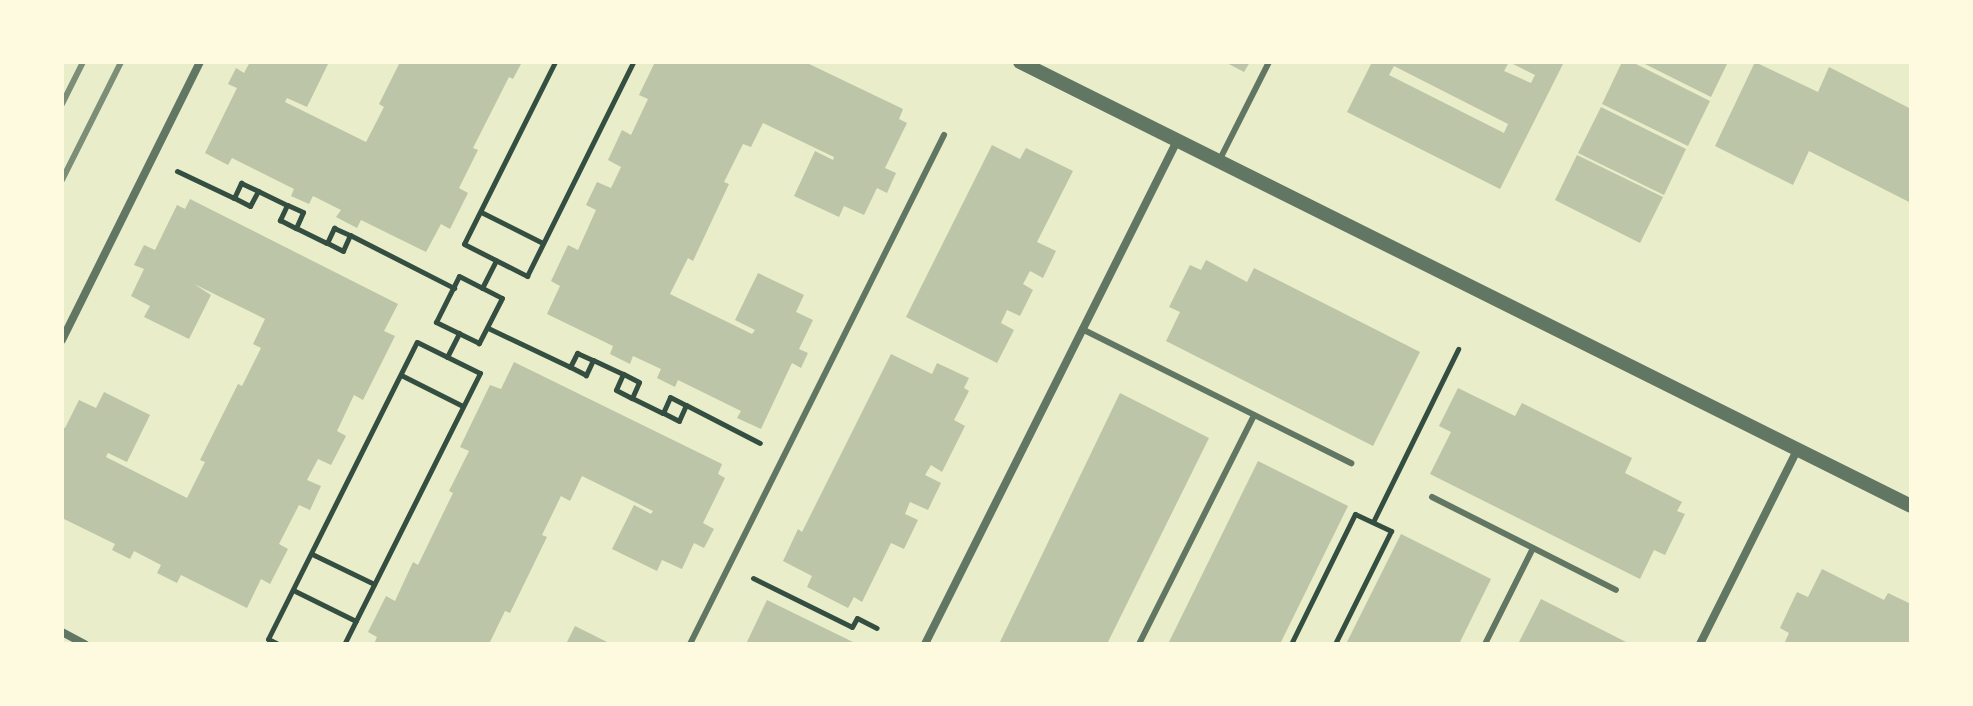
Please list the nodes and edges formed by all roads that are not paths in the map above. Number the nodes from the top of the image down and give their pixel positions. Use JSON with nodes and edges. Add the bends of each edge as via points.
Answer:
{"nodes":[{"id":1,"x":200,"y":62,"type":"edge"},
{"id":2,"x":1020,"y":62,"type":"edge"},
{"id":3,"x":1269,"y":62,"type":"edge"},
{"id":4,"x":944,"y":135,"type":"dead end"},
{"id":5,"x":1177,"y":141,"type":"junction"},
{"id":6,"x":1219,"y":161,"type":"junction"},
{"id":7,"x":1082,"y":329,"type":"junction"},
{"id":8,"x":62,"y":340,"type":"edge"},
{"id":9,"x":1254,"y":415,"type":"junction"},
{"id":10,"x":1797,"y":450,"type":"junction"},
{"id":11,"x":1351,"y":463,"type":"dead end"},
{"id":12,"x":1432,"y":497,"type":"dead end"},
{"id":13,"x":1911,"y":506,"type":"edge"},
{"id":14,"x":1533,"y":548,"type":"junction"},
{"id":15,"x":1616,"y":590,"type":"dead end"},
{"id":16,"x":62,"y":632,"type":"edge"},
{"id":17,"x":85,"y":644,"type":"edge"},
{"id":18,"x":690,"y":644,"type":"edge"},
{"id":19,"x":925,"y":644,"type":"edge"},
{"id":20,"x":1139,"y":644,"type":"edge"},
{"id":21,"x":1485,"y":644,"type":"edge"},
{"id":22,"x":1700,"y":644,"type":"edge"}],
"edges":[{"from":1,"to":8,"type":"street"},
{"from":2,"to":5,"type":"street"},
{"from":3,"to":6,"type":"lane"},
{"from":4,"to":18,"type":"lane"},
{"from":5,"to":6,"type":"street"},
{"from":5,"to":7,"type":"street"},
{"from":6,"to":10,"type":"street"},
{"from":7,"to":9,"type":"lane"},
{"from":7,"to":19,"type":"street"},
{"from":9,"to":11,"type":"lane"},
{"from":9,"to":20,"type":"lane"},
{"from":10,"to":13,"type":"street"},
{"from":10,"to":22,"type":"street"},
{"from":12,"to":14,"type":"lane"},
{"from":14,"to":15,"type":"lane"},
{"from":14,"to":21,"type":"lane"},
{"from":16,"to":17,"type":"street"}]}
